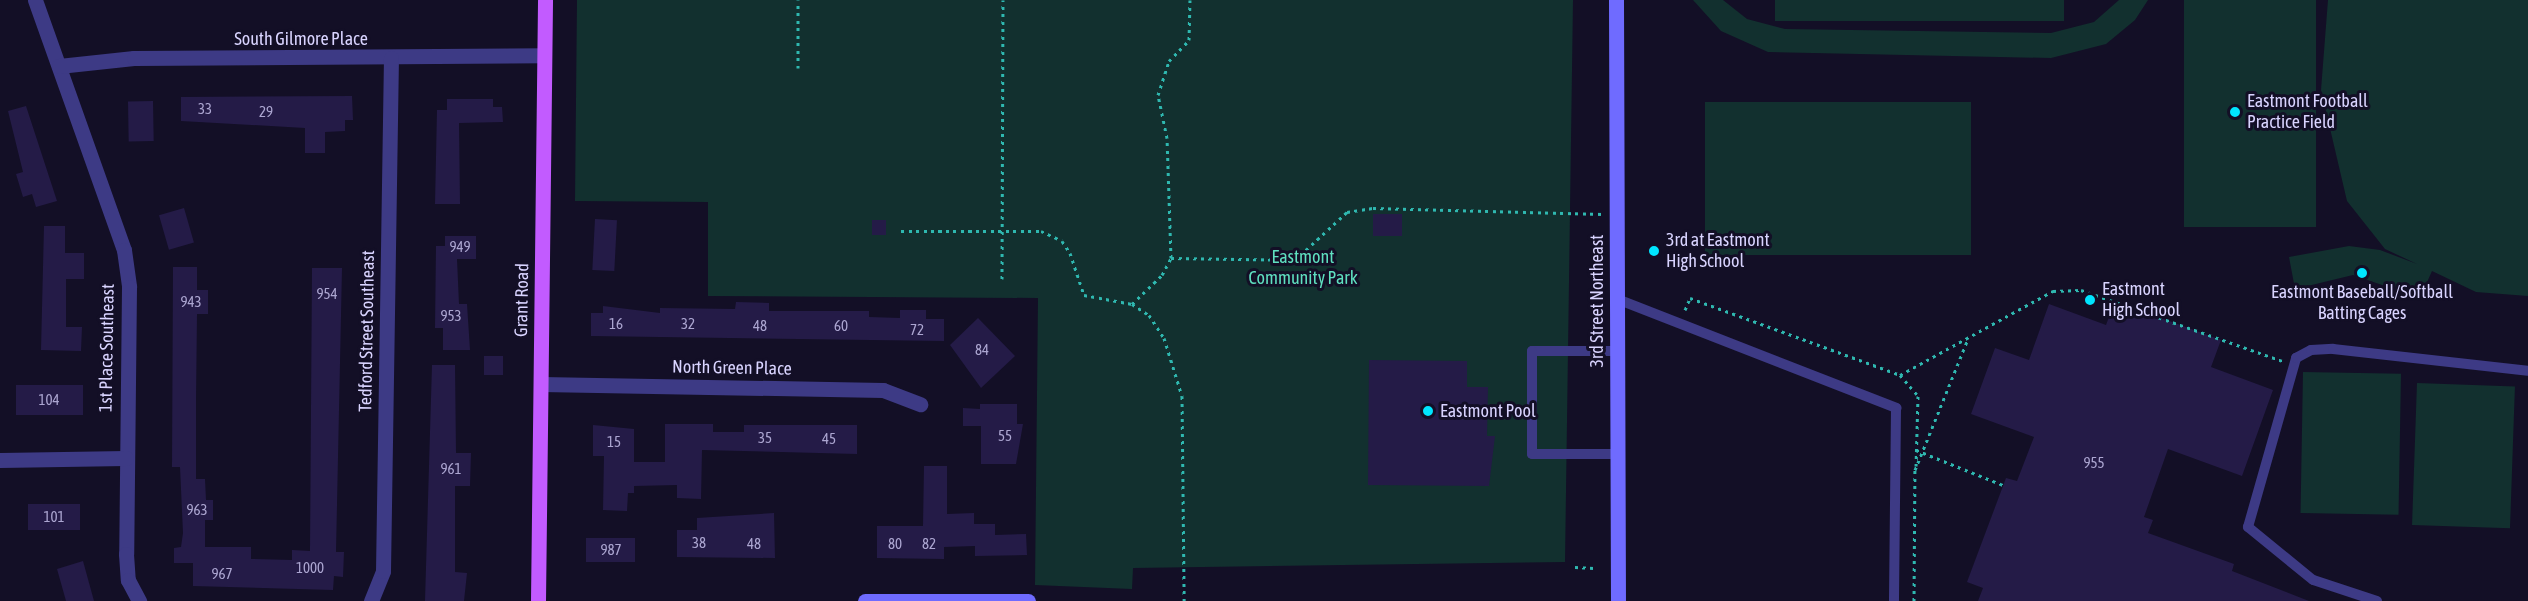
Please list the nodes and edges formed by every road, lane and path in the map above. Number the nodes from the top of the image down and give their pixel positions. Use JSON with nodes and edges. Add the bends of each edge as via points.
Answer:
{"nodes":[{"id":1,"x":35,"y":0,"type":"edge"},
{"id":2,"x":545,"y":0,"type":"edge"},
{"id":3,"x":798,"y":0,"type":"edge"},
{"id":4,"x":1003,"y":0,"type":"edge"},
{"id":5,"x":1190,"y":0,"type":"edge"},
{"id":6,"x":1616,"y":0,"type":"edge"},
{"id":7,"x":544,"y":55,"type":"junction"},
{"id":8,"x":391,"y":58,"type":"junction"},
{"id":9,"x":59,"y":66,"type":"junction"},
{"id":10,"x":798,"y":68,"type":"dead end"},
{"id":11,"x":1616,"y":214,"type":"junction"},
{"id":12,"x":901,"y":231,"type":"dead end"},
{"id":13,"x":1002,"y":231,"type":"junction"},
{"id":14,"x":1171,"y":258,"type":"junction"},
{"id":15,"x":1002,"y":279,"type":"dead end"},
{"id":16,"x":1617,"y":299,"type":"junction"},
{"id":17,"x":1132,"y":303,"type":"junction"},
{"id":18,"x":1676,"y":307,"type":"dead end"},
{"id":19,"x":1969,"y":337,"type":"junction"},
{"id":20,"x":1617,"y":351,"type":"junction"},
{"id":21,"x":2293,"y":364,"type":"junction"},
{"id":22,"x":2528,"y":371,"type":"edge"},
{"id":23,"x":1900,"y":375,"type":"junction"},
{"id":24,"x":541,"y":384,"type":"junction"},
{"id":25,"x":920,"y":404,"type":"dead end"},
{"id":26,"x":1916,"y":450,"type":"junction"},
{"id":27,"x":1922,"y":453,"type":"junction"},
{"id":28,"x":1618,"y":454,"type":"junction"},
{"id":29,"x":126,"y":458,"type":"junction"},
{"id":30,"x":0,"y":460,"type":"edge"},
{"id":31,"x":1916,"y":470,"type":"junction"},
{"id":32,"x":2003,"y":485,"type":"dead end"},
{"id":33,"x":1575,"y":567,"type":"dead end"},
{"id":34,"x":1594,"y":568,"type":"dead end"},
{"id":35,"x":139,"y":601,"type":"edge"},
{"id":36,"x":370,"y":601,"type":"edge"},
{"id":37,"x":538,"y":601,"type":"edge"},
{"id":38,"x":866,"y":601,"type":"edge"},
{"id":39,"x":1015,"y":601,"type":"edge"},
{"id":40,"x":1028,"y":601,"type":"edge"},
{"id":41,"x":1184,"y":601,"type":"edge"},
{"id":42,"x":1618,"y":601,"type":"edge"},
{"id":43,"x":1894,"y":601,"type":"edge"},
{"id":44,"x":1914,"y":601,"type":"edge"},
{"id":45,"x":2377,"y":601,"type":"edge"}],
"edges":[{"from":1,"to":9,"type":"street","name":"1st Place Southeast"},
{"from":2,"to":7,"type":"main road","name":"Grant Road"},
{"from":3,"to":10,"type":"path"},
{"from":4,"to":13,"type":"path"},
{"from":5,"to":14,"type":"path","via":[[1190,40],[1169,61],[1158,95],[1167,138]]},
{"from":6,"to":11,"type":"street","name":"3rd Street Northeast"},
{"from":7,"to":8,"type":"street","name":"South Gilmore Place"},
{"from":7,"to":24,"type":"main road","name":"Grant Road"},
{"from":8,"to":9,"type":"street","name":"South Gilmore Place","via":[[134,58]]},
{"from":8,"to":36,"type":"street","name":"Tedford Street Southeast","via":[[383,571]]},
{"from":9,"to":29,"type":"street","name":"1st Place Southeast","via":[[124,250],[129,287]]},
{"from":11,"to":14,"type":"path","via":[[1373,208],[1347,212],[1295,260]]},
{"from":11,"to":16,"type":"street","name":"3rd Street Northeast"},
{"from":12,"to":13,"type":"path"},
{"from":13,"to":15,"type":"path"},
{"from":13,"to":17,"type":"path","via":[[1051,235],[1070,253],[1084,295]]},
{"from":14,"to":17,"type":"path","via":[[1162,275]]},
{"from":16,"to":20,"type":"street","name":"3rd Street Northeast"},
{"from":16,"to":43,"type":"lane","via":[[1896,408]]},
{"from":17,"to":41,"type":"path","via":[[1149,315],[1164,338],[1182,396]]},
{"from":18,"to":23,"type":"path","via":[[1685,311],[1690,298]]},
{"from":19,"to":21,"type":"path","via":[[2053,291],[2081,290]]},
{"from":19,"to":23,"type":"path"},
{"from":19,"to":27,"type":"path"},
{"from":20,"to":28,"type":"street","name":"3rd Street Northeast"},
{"from":20,"to":28,"type":"lane","via":[[1533,351],[1533,454]]},
{"from":21,"to":22,"type":"lane","via":[[2311,350],[2333,349]]},
{"from":21,"to":45,"type":"lane","via":[[2248,527],[2313,580]]},
{"from":23,"to":26,"type":"path","via":[[1918,396]]},
{"from":24,"to":25,"type":"street","name":"North Green Place","via":[[883,390]]},
{"from":24,"to":37,"type":"main road","name":"Grant Road"},
{"from":26,"to":27,"type":"path"},
{"from":26,"to":31,"type":"path"},
{"from":27,"to":31,"type":"path"},
{"from":27,"to":32,"type":"path"},
{"from":28,"to":42,"type":"street","name":"3rd Street Northeast"},
{"from":29,"to":30,"type":"street"},
{"from":29,"to":35,"type":"street","name":"1st Place Southeast","via":[[128,580]]},
{"from":31,"to":44,"type":"path"},
{"from":33,"to":34,"type":"path"},
{"from":38,"to":39,"type":"street"},
{"from":39,"to":40,"type":"street"}]}
